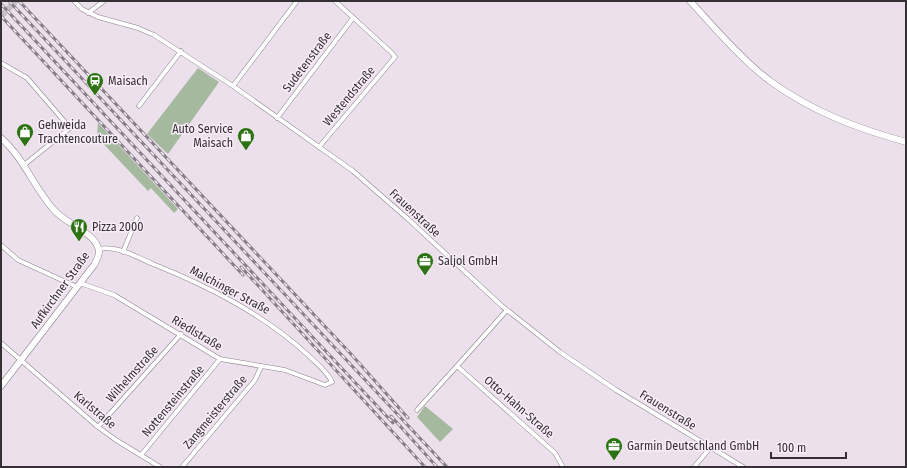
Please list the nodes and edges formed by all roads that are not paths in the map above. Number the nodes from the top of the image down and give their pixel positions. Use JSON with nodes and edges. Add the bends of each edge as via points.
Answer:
{"nodes":[{"id":1,"x":74,"y":1,"type":"edge"},
{"id":2,"x":104,"y":1,"type":"edge"},
{"id":3,"x":297,"y":1,"type":"edge"},
{"id":4,"x":334,"y":1,"type":"edge"},
{"id":5,"x":690,"y":1,"type":"edge"},
{"id":6,"x":88,"y":13,"type":"junction"},
{"id":7,"x":353,"y":18,"type":"junction"},
{"id":8,"x":180,"y":51,"type":"junction"},
{"id":9,"x":1,"y":63,"type":"edge"},
{"id":10,"x":233,"y":86,"type":"junction"},
{"id":11,"x":140,"y":106,"type":"dead end"},
{"id":12,"x":277,"y":118,"type":"junction"},
{"id":13,"x":1,"y":138,"type":"edge"},
{"id":14,"x":906,"y":142,"type":"edge"},
{"id":15,"x":319,"y":147,"type":"junction"},
{"id":16,"x":24,"y":165,"type":"junction"},
{"id":17,"x":137,"y":218,"type":"dead end"},
{"id":18,"x":1,"y":245,"type":"edge"},
{"id":19,"x":99,"y":249,"type":"junction"},
{"id":20,"x":123,"y":252,"type":"junction"},
{"id":21,"x":78,"y":285,"type":"junction"},
{"id":22,"x":507,"y":310,"type":"junction"},
{"id":23,"x":181,"y":334,"type":"junction"},
{"id":24,"x":1,"y":343,"type":"edge"},
{"id":25,"x":220,"y":359,"type":"junction"},
{"id":26,"x":22,"y":361,"type":"junction"},
{"id":27,"x":457,"y":366,"type":"junction"},
{"id":28,"x":261,"y":367,"type":"junction"},
{"id":29,"x":332,"y":382,"type":"joint"},
{"id":30,"x":1,"y":386,"type":"edge"},
{"id":31,"x":417,"y":410,"type":"dead end"},
{"id":32,"x":98,"y":427,"type":"junction"},
{"id":33,"x":710,"y":448,"type":"junction"},
{"id":34,"x":141,"y":455,"type":"junction"},
{"id":35,"x":160,"y":467,"type":"edge"},
{"id":36,"x":182,"y":467,"type":"edge"},
{"id":37,"x":563,"y":467,"type":"edge"},
{"id":38,"x":694,"y":467,"type":"edge"},
{"id":39,"x":743,"y":467,"type":"edge"}],
"edges":[{"from":1,"to":6,"type":"street","name":"Frauenstraße"},
{"from":2,"to":6,"type":"street"},
{"from":3,"to":10,"type":"street"},
{"from":4,"to":7,"type":"street"},
{"from":5,"to":14,"type":"street","via":[[750,63],[791,95],[841,122]]},
{"from":6,"to":8,"type":"street","name":"Frauenstraße","via":[[138,28]]},
{"from":7,"to":12,"type":"street","name":"Sudetenstraße"},
{"from":7,"to":15,"type":"street","name":"Westendstraße","via":[[395,57]]},
{"from":8,"to":10,"type":"street","name":"Frauenstraße"},
{"from":8,"to":11,"type":"street"},
{"from":9,"to":16,"type":"street","via":[[27,78],[70,128]]},
{"from":10,"to":12,"type":"street","name":"Frauenstraße"},
{"from":12,"to":15,"type":"street","name":"Frauenstraße"},
{"from":13,"to":16,"type":"street","name":"Aufkirchner Straße"},
{"from":15,"to":22,"type":"street","name":"Frauenstraße","via":[[377,191]]},
{"from":16,"to":19,"type":"street","name":"Aufkirchner Straße","via":[[52,209],[92,239]]},
{"from":17,"to":20,"type":"street"},
{"from":18,"to":21,"type":"street","name":"Riedlstraße","via":[[18,260]]},
{"from":19,"to":20,"type":"street","name":"Malchinger Straße","via":[[110,246]]},
{"from":19,"to":21,"type":"street","name":"Aufkirchner Straße","via":[[98,260]]},
{"from":20,"to":29,"type":"street","name":"Malchinger Straße","via":[[182,276],[272,324],[328,373]]},
{"from":21,"to":23,"type":"street","name":"Riedlstraße","via":[[114,295]]},
{"from":21,"to":26,"type":"street","name":"Aufkirchner Straße"},
{"from":22,"to":27,"type":"street"},
{"from":22,"to":33,"type":"street","name":"Frauenstraße","via":[[566,356],[616,390]]},
{"from":23,"to":25,"type":"street","name":"Riedlstraße"},
{"from":23,"to":32,"type":"street","name":"Wilhelmstraße"},
{"from":24,"to":26,"type":"street","name":"Karlstraße"},
{"from":25,"to":28,"type":"street","name":"Riedlstraße"},
{"from":25,"to":34,"type":"street","name":"Nottensteinstraße"},
{"from":26,"to":30,"type":"street","name":"Aufkirchner Straße"},
{"from":26,"to":32,"type":"street","name":"Karlstraße"},
{"from":27,"to":31,"type":"street"},
{"from":27,"to":37,"type":"street","name":"Otto-Hahn-Straße","via":[[555,453]]},
{"from":28,"to":29,"type":"street","name":"Riedlstraße","via":[[285,370],[325,385]]},
{"from":28,"to":36,"type":"street","name":"Zangmeisterstraße","via":[[255,380]]},
{"from":32,"to":34,"type":"street","name":"Karlstraße"},
{"from":33,"to":38,"type":"street"},
{"from":33,"to":39,"type":"street","name":"Frauenstraße"},
{"from":34,"to":35,"type":"street","name":"Karlstraße"}]}
